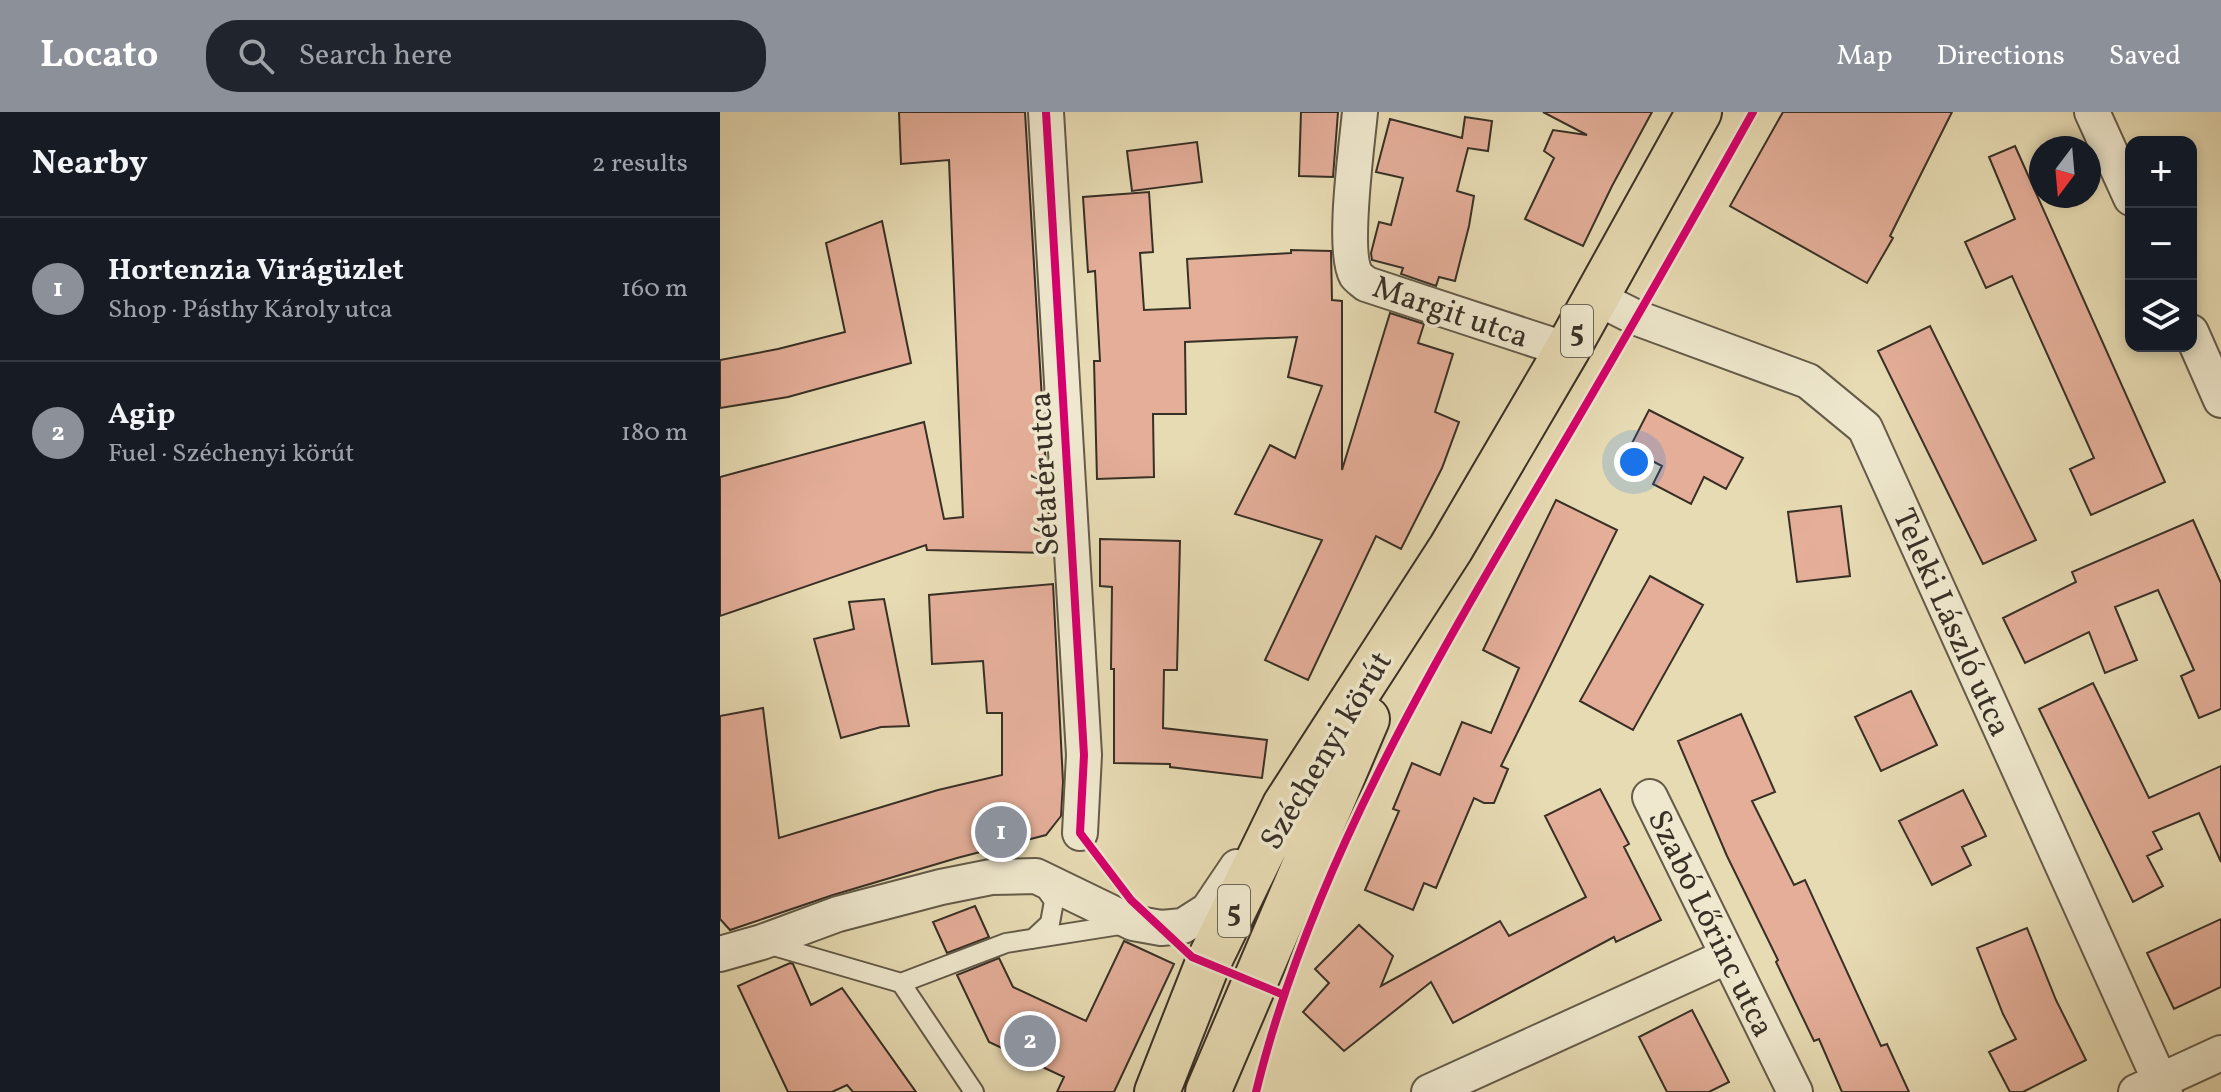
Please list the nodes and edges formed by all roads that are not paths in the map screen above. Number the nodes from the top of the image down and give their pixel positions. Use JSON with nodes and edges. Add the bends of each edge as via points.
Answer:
{"nodes":[{"id":1,"x":1046,"y":112,"type":"edge"},
{"id":2,"x":1360,"y":112,"type":"edge"},
{"id":3,"x":1699,"y":112,"type":"edge"},
{"id":4,"x":2092,"y":112,"type":"edge"},
{"id":5,"x":2125,"y":185,"type":"edge"},
{"id":6,"x":1595,"y":297,"type":"junction"},
{"id":7,"x":2197,"y":346,"type":"edge"},
{"id":8,"x":1567,"y":350,"type":"junction"},
{"id":9,"x":2221,"y":400,"type":"edge"},
{"id":10,"x":1451,"y":548,"type":"junction"},
{"id":11,"x":1650,"y":797,"type":"dead end"},
{"id":12,"x":1285,"y":805,"type":"junction"},
{"id":13,"x":1080,"y":833,"type":"dead end"},
{"id":14,"x":1036,"y":876,"type":"junction"},
{"id":15,"x":1133,"y":923,"type":"junction"},
{"id":16,"x":1033,"y":939,"type":"junction"},
{"id":17,"x":762,"y":942,"type":"junction"},
{"id":18,"x":720,"y":954,"type":"edge"},
{"id":19,"x":1728,"y":956,"type":"junction"},
{"id":20,"x":901,"y":983,"type":"junction"},
{"id":21,"x":1248,"y":999,"type":"junction"},
{"id":22,"x":2221,"y":1053,"type":"edge"},
{"id":23,"x":2153,"y":1088,"type":"edge"},
{"id":24,"x":974,"y":1092,"type":"edge"},
{"id":25,"x":1157,"y":1092,"type":"edge"},
{"id":26,"x":1208,"y":1092,"type":"edge"},
{"id":27,"x":1234,"y":1092,"type":"edge"},
{"id":28,"x":1429,"y":1092,"type":"edge"},
{"id":29,"x":1795,"y":1092,"type":"edge"}],
"edges":[{"from":1,"to":13,"type":"street","name":"Sétatér utca","via":[[1084,755]]},
{"from":2,"to":8,"type":"street","name":"Margit utca","via":[[1351,212],[1357,277]]},
{"from":3,"to":6,"type":"main road","name":"Széchenyi körút","number":"5"},
{"from":4,"to":5,"type":"street"},
{"from":6,"to":8,"type":"main road","name":"Széchenyi körút","number":"5"},
{"from":6,"to":23,"type":"street","name":"Teleki László utca","via":[[1637,318],[1808,381],[1865,428]]},
{"from":7,"to":9,"type":"street"},
{"from":8,"to":10,"type":"main road","name":"Széchenyi körút","number":"5"},
{"from":10,"to":12,"type":"main road","name":"Széchenyi körút","number":"5"},
{"from":10,"to":21,"type":"main road","name":"Széchenyi körút","number":"5","via":[[1380,689]]},
{"from":11,"to":19,"type":"street","name":"Szabó Lőrinc utca"},
{"from":12,"to":15,"type":"street","via":[[1208,910],[1183,926]]},
{"from":12,"to":25,"type":"main road","name":"Széchenyi körút","number":"5","via":[[1207,965]]},
{"from":14,"to":15,"type":"street"},
{"from":14,"to":16,"type":"lane","via":[[1054,901],[1050,923]]},
{"from":14,"to":17,"type":"street","via":[[991,877],[941,887],[838,914]]},
{"from":15,"to":16,"type":"lane"},
{"from":16,"to":20,"type":"lane","via":[[1006,943]]},
{"from":17,"to":18,"type":"street"},
{"from":17,"to":20,"type":"lane"},
{"from":19,"to":28,"type":"street"},
{"from":19,"to":29,"type":"street","name":"Szabó Lőrinc utca"},
{"from":20,"to":24,"type":"lane"},
{"from":21,"to":26,"type":"main road","name":"Széchenyi körút","number":"5"},
{"from":21,"to":27,"type":"main road","number":"5"},
{"from":22,"to":23,"type":"street"}]}
